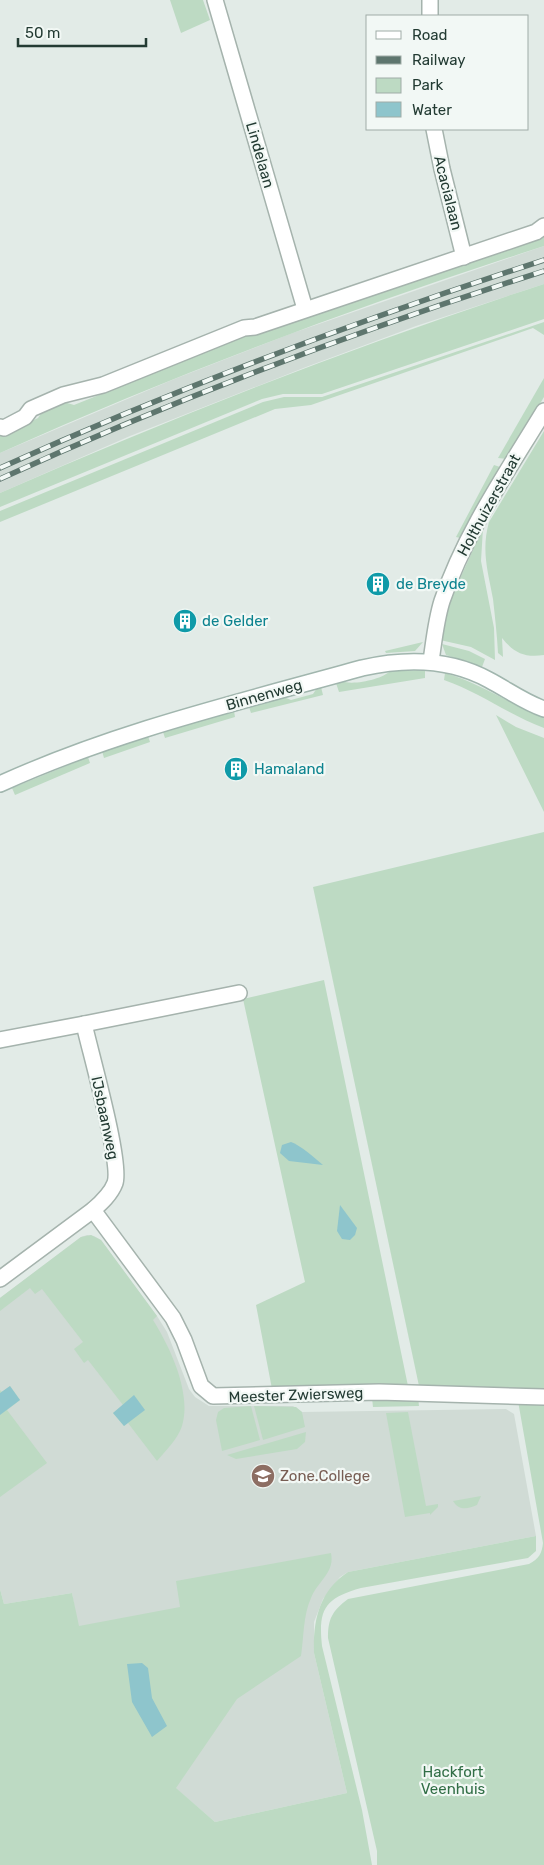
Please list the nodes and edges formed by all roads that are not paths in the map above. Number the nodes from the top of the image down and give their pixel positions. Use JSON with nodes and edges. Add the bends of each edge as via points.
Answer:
{"nodes":[{"id":1,"x":215,"y":0,"type":"edge"},
{"id":2,"x":430,"y":0,"type":"edge"},
{"id":3,"x":430,"y":15,"type":"edge"},
{"id":4,"x":434,"y":130,"type":"edge"},
{"id":5,"x":544,"y":226,"type":"edge"},
{"id":6,"x":464,"y":256,"type":"junction"},
{"id":7,"x":305,"y":309,"type":"junction"},
{"id":8,"x":544,"y":411,"type":"edge"},
{"id":9,"x":0,"y":427,"type":"edge"},
{"id":10,"x":431,"y":661,"type":"junction"},
{"id":11,"x":537,"y":706,"type":"edge"},
{"id":12,"x":0,"y":784,"type":"edge"},
{"id":13,"x":239,"y":993,"type":"dead end"},
{"id":14,"x":84,"y":1024,"type":"junction"},
{"id":15,"x":0,"y":1040,"type":"edge"},
{"id":16,"x":93,"y":1210,"type":"junction"},
{"id":17,"x":0,"y":1279,"type":"edge"},
{"id":18,"x":544,"y":1397,"type":"edge"}],
"edges":[{"from":1,"to":7,"type":"street","name":"Lindelaan"},
{"from":2,"to":3,"type":"street"},
{"from":4,"to":6,"type":"street","name":"Acacialaan"},
{"from":5,"to":6,"type":"street","via":[[536,232]]},
{"from":6,"to":7,"type":"street"},
{"from":7,"to":9,"type":"street","via":[[244,328],[103,385],[63,395],[31,409],[25,417],[4,428]]},
{"from":8,"to":10,"type":"street","name":"Holthuizerstraat","via":[[461,553],[442,601]]},
{"from":10,"to":11,"type":"street","name":"Binnenweg","via":[[479,675]]},
{"from":10,"to":12,"type":"street","name":"Binnenweg","via":[[362,668],[178,719],[92,747]]},
{"from":13,"to":14,"type":"street"},
{"from":14,"to":15,"type":"street"},
{"from":14,"to":16,"type":"street","name":"IJsbaanweg","via":[[115,1163],[115,1183]]},
{"from":16,"to":17,"type":"street","name":"IJsbaanweg"},
{"from":16,"to":18,"type":"street","name":"Meester Zwiersweg","via":[[173,1318],[201,1386],[213,1396],[388,1392]]}]}
